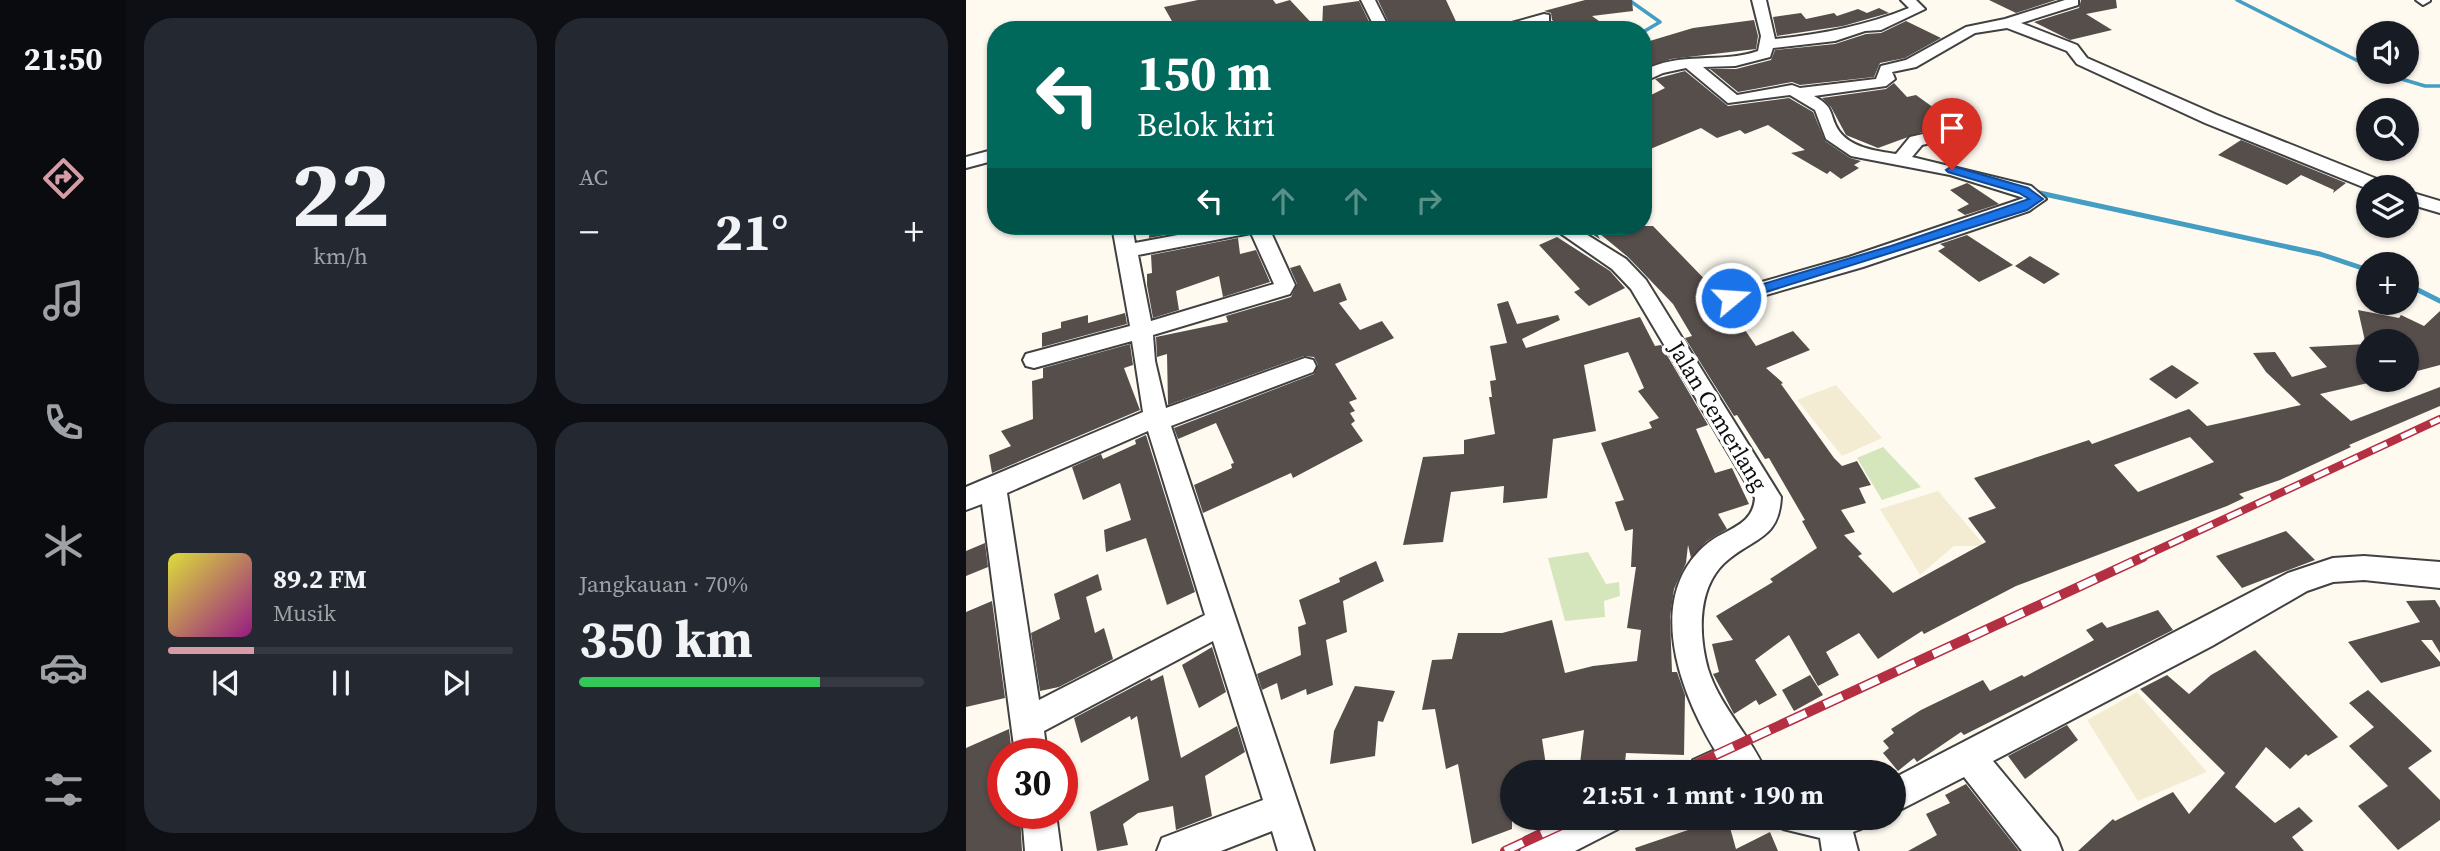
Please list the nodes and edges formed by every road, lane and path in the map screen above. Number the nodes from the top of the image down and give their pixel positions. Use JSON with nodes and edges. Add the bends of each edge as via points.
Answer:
{"nodes":[{"id":1,"x":1368,"y":0,"type":"edge"},
{"id":2,"x":1759,"y":0,"type":"edge"},
{"id":3,"x":1908,"y":0,"type":"edge"},
{"id":4,"x":2073,"y":2,"type":"edge"},
{"id":5,"x":1544,"y":18,"type":"dead end"},
{"id":6,"x":1378,"y":21,"type":"edge"},
{"id":7,"x":1531,"y":21,"type":"edge"},
{"id":8,"x":2008,"y":23,"type":"junction"},
{"id":9,"x":1768,"y":44,"type":"junction"},
{"id":10,"x":1689,"y":62,"type":"junction"},
{"id":11,"x":1652,"y":72,"type":"edge"},
{"id":12,"x":1800,"y":93,"type":"junction"},
{"id":13,"x":1949,"y":133,"type":"dead end"},
{"id":14,"x":987,"y":157,"type":"edge"},
{"id":15,"x":1900,"y":160,"type":"junction"},
{"id":16,"x":966,"y":163,"type":"edge"},
{"id":17,"x":2356,"y":177,"type":"edge"},
{"id":18,"x":2419,"y":201,"type":"edge"},
{"id":19,"x":2440,"y":207,"type":"edge"},
{"id":20,"x":1123,"y":235,"type":"edge"},
{"id":21,"x":1210,"y":235,"type":"edge"},
{"id":22,"x":1261,"y":235,"type":"edge"},
{"id":23,"x":1574,"y":235,"type":"edge"},
{"id":24,"x":1126,"y":251,"type":"junction"},
{"id":25,"x":1731,"y":298,"type":"dead end"},
{"id":26,"x":1142,"y":331,"type":"junction"},
{"id":27,"x":1034,"y":360,"type":"dead end"},
{"id":28,"x":1306,"y":366,"type":"dead end"},
{"id":29,"x":1156,"y":419,"type":"junction"},
{"id":30,"x":993,"y":489,"type":"junction"},
{"id":31,"x":966,"y":499,"type":"edge"},
{"id":32,"x":2440,"y":575,"type":"edge"},
{"id":33,"x":1220,"y":622,"type":"junction"},
{"id":34,"x":1027,"y":723,"type":"junction"},
{"id":35,"x":1029,"y":738,"type":"edge"},
{"id":36,"x":1969,"y":757,"type":"junction"},
{"id":37,"x":1740,"y":760,"type":"edge"},
{"id":38,"x":1906,"y":790,"type":"edge"},
{"id":39,"x":1282,"y":810,"type":"junction"},
{"id":40,"x":1041,"y":829,"type":"edge"},
{"id":41,"x":1580,"y":830,"type":"edge"},
{"id":42,"x":1043,"y":851,"type":"edge"},
{"id":43,"x":1175,"y":851,"type":"edge"},
{"id":44,"x":1296,"y":851,"type":"edge"},
{"id":45,"x":1538,"y":851,"type":"edge"},
{"id":46,"x":2043,"y":851,"type":"edge"}],
"edges":[{"from":1,"to":6,"type":"street"},
{"from":2,"to":9,"type":"street"},
{"from":3,"to":9,"type":"street","via":[[1918,9],[1876,27],[1830,38]]},
{"from":4,"to":8,"type":"street"},
{"from":5,"to":7,"type":"street"},
{"from":8,"to":12,"type":"street","via":[[1972,30],[1911,64],[1886,69],[1887,79],[1880,83]]},
{"from":8,"to":17,"type":"street","via":[[2072,48],[2082,61]]},
{"from":9,"to":10,"type":"street","via":[[1765,54],[1750,60]]},
{"from":10,"to":11,"type":"street"},
{"from":10,"to":12,"type":"street","via":[[1734,100],[1792,90]]},
{"from":12,"to":15,"type":"street","via":[[1822,107],[1828,129],[1842,144],[1865,155]]},
{"from":13,"to":15,"type":"street","via":[[1916,141]]},
{"from":14,"to":16,"type":"street"},
{"from":15,"to":25,"type":"street","via":[[1964,173],[2033,193],[2037,199],[1896,249]]},
{"from":18,"to":19,"type":"street"},
{"from":20,"to":24,"type":"street"},
{"from":21,"to":24,"type":"street"},
{"from":22,"to":26,"type":"street","via":[[1283,289]]},
{"from":23,"to":37,"type":"street","name":"Jalan Cemerlang","via":[[1619,264],[1639,285],[1768,497],[1767,514],[1757,531],[1723,547],[1704,569],[1694,586],[1687,625],[1689,660],[1698,687]]},
{"from":24,"to":26,"type":"street"},
{"from":26,"to":27,"type":"street"},
{"from":26,"to":29,"type":"street"},
{"from":28,"to":29,"type":"street"},
{"from":29,"to":30,"type":"street"},
{"from":29,"to":33,"type":"street"},
{"from":30,"to":31,"type":"street"},
{"from":30,"to":34,"type":"street"},
{"from":32,"to":36,"type":"street","via":[[2364,568],[2333,570],[2298,582]]},
{"from":33,"to":34,"type":"street"},
{"from":33,"to":39,"type":"street"},
{"from":34,"to":35,"type":"street"},
{"from":36,"to":38,"type":"street"},
{"from":36,"to":46,"type":"street"},
{"from":39,"to":43,"type":"street"},
{"from":39,"to":44,"type":"street"},
{"from":40,"to":42,"type":"street"},
{"from":41,"to":45,"type":"street"}]}
